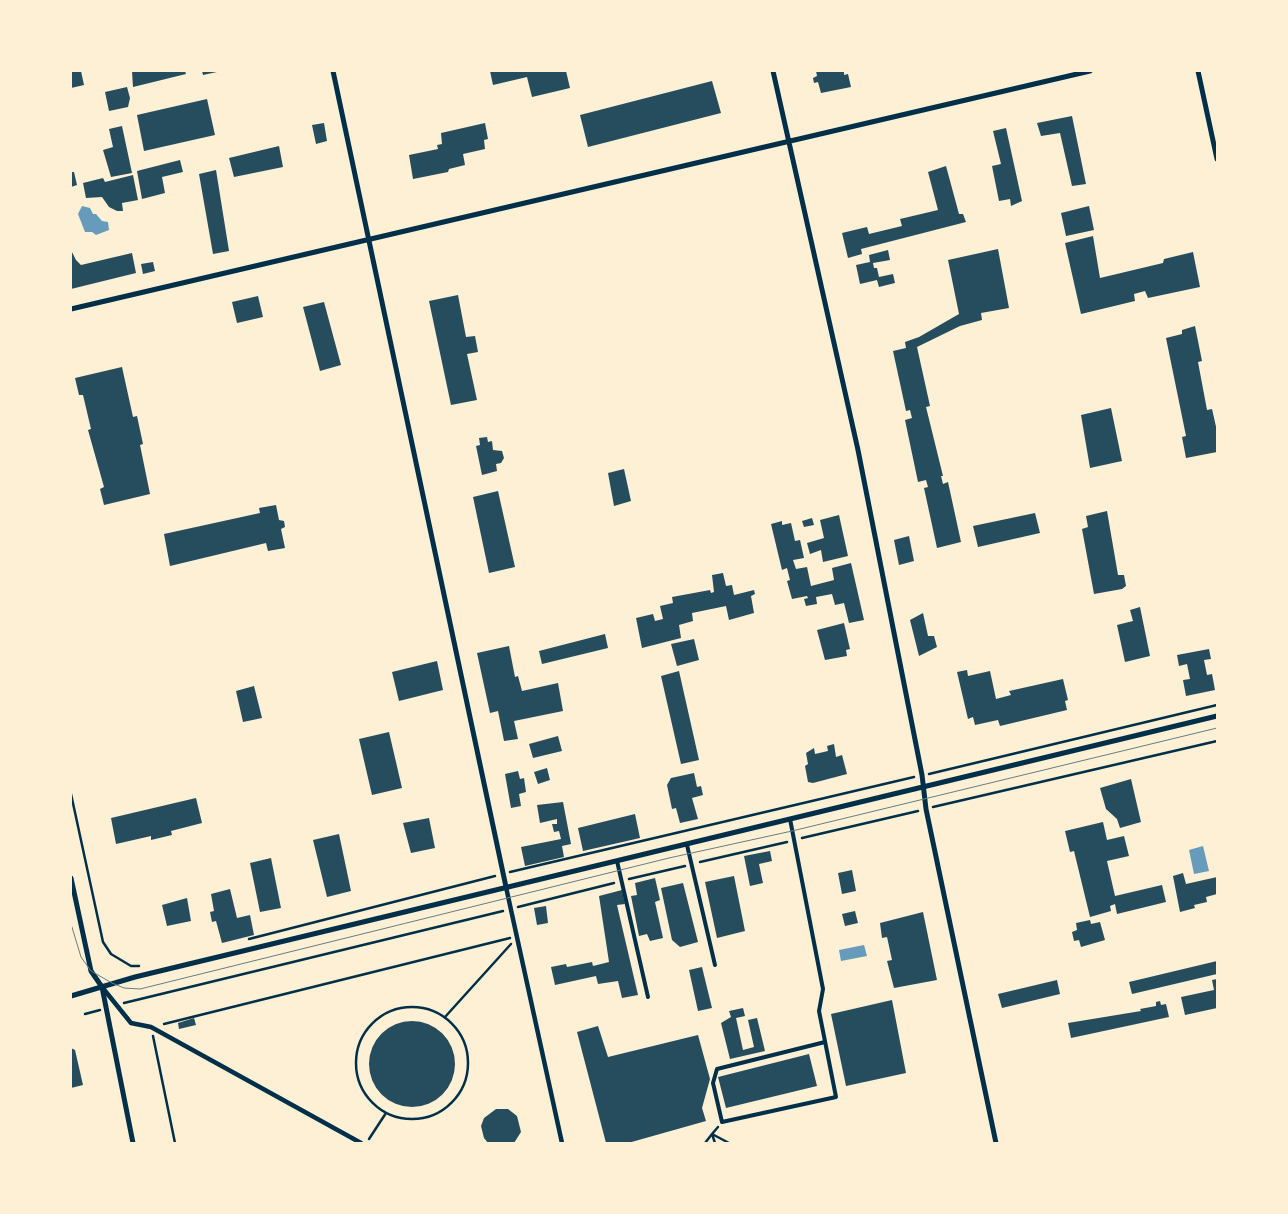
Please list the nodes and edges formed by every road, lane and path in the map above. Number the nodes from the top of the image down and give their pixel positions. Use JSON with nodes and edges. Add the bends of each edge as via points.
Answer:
{"nodes":[{"id":1,"x":333,"y":71,"type":"edge"},
{"id":2,"x":773,"y":71,"type":"edge"},
{"id":3,"x":1090,"y":71,"type":"edge"},
{"id":4,"x":1198,"y":71,"type":"edge"},
{"id":5,"x":789,"y":143,"type":"junction"},
{"id":6,"x":1217,"y":159,"type":"edge"},
{"id":7,"x":368,"y":239,"type":"junction"},
{"id":8,"x":71,"y":309,"type":"edge"},
{"id":9,"x":1217,"y":705,"type":"edge"},
{"id":10,"x":1217,"y":716,"type":"edge"},
{"id":11,"x":1217,"y":742,"type":"edge"},
{"id":12,"x":922,"y":775,"type":"junction"},
{"id":13,"x":924,"y":787,"type":"junction"},
{"id":14,"x":71,"y":794,"type":"edge"},
{"id":15,"x":926,"y":809,"type":"junction"},
{"id":16,"x":790,"y":819,"type":"junction"},
{"id":17,"x":794,"y":840,"type":"junction"},
{"id":18,"x":687,"y":845,"type":"junction"},
{"id":19,"x":617,"y":862,"type":"junction"},
{"id":20,"x":691,"y":864,"type":"junction"},
{"id":21,"x":503,"y":874,"type":"junction"},
{"id":22,"x":71,"y":878,"type":"edge"},
{"id":23,"x":622,"y":881,"type":"junction"},
{"id":24,"x":506,"y":887,"type":"junction"},
{"id":25,"x":511,"y":909,"type":"junction"},
{"id":26,"x":517,"y":937,"type":"junction"},
{"id":27,"x":247,"y":940,"type":"dead end"},
{"id":28,"x":715,"y":965,"type":"dead end"},
{"id":29,"x":141,"y":966,"type":"dead end"},
{"id":30,"x":102,"y":987,"type":"junction"},
{"id":31,"x":71,"y":996,"type":"edge"},
{"id":32,"x":648,"y":997,"type":"dead end"},
{"id":33,"x":116,"y":1005,"type":"junction"},
{"id":34,"x":105,"y":1008,"type":"junction"},
{"id":35,"x":85,"y":1014,"type":"dead end"},
{"id":36,"x":445,"y":1017,"type":"junction"},
{"id":37,"x":151,"y":1027,"type":"junction"},
{"id":38,"x":825,"y":1042,"type":"junction"},
{"id":39,"x":386,"y":1113,"type":"junction"},
{"id":40,"x":722,"y":1122,"type":"junction"},
{"id":41,"x":712,"y":1134,"type":"junction"},
{"id":42,"x":133,"y":1143,"type":"edge"},
{"id":43,"x":175,"y":1143,"type":"edge"},
{"id":44,"x":361,"y":1143,"type":"edge"},
{"id":45,"x":366,"y":1143,"type":"edge"},
{"id":46,"x":562,"y":1143,"type":"edge"},
{"id":47,"x":705,"y":1143,"type":"edge"},
{"id":48,"x":715,"y":1143,"type":"edge"},
{"id":49,"x":729,"y":1143,"type":"edge"},
{"id":50,"x":996,"y":1143,"type":"edge"}],
"edges":[{"from":1,"to":7,"type":"street"},
{"from":2,"to":5,"type":"street"},
{"from":3,"to":5,"type":"street"},
{"from":4,"to":6,"type":"street"},
{"from":5,"to":7,"type":"street"},
{"from":5,"to":12,"type":"street","via":[[858,450]]},
{"from":7,"to":8,"type":"street"},
{"from":7,"to":21,"type":"street"},
{"from":9,"to":12,"type":"path"},
{"from":10,"to":13,"type":"street"},
{"from":11,"to":15,"type":"path"},
{"from":12,"to":13,"type":"street"},
{"from":12,"to":21,"type":"path"},
{"from":13,"to":15,"type":"street"},
{"from":13,"to":16,"type":"street"},
{"from":14,"to":29,"type":"path","via":[[105,947],[121,961]]},
{"from":15,"to":17,"type":"path"},
{"from":15,"to":50,"type":"street"},
{"from":16,"to":17,"type":"lane"},
{"from":16,"to":18,"type":"street"},
{"from":17,"to":20,"type":"path"},
{"from":17,"to":38,"type":"lane","via":[[823,989],[820,1011]]},
{"from":18,"to":19,"type":"street"},
{"from":18,"to":20,"type":"lane"},
{"from":19,"to":23,"type":"lane"},
{"from":19,"to":24,"type":"street"},
{"from":20,"to":23,"type":"path"},
{"from":20,"to":28,"type":"lane"},
{"from":21,"to":24,"type":"street"},
{"from":21,"to":27,"type":"path"},
{"from":22,"to":30,"type":"street","via":[[91,970]]},
{"from":23,"to":25,"type":"path"},
{"from":23,"to":32,"type":"lane"},
{"from":24,"to":25,"type":"street"},
{"from":24,"to":30,"type":"street"},
{"from":25,"to":26,"type":"street"},
{"from":25,"to":33,"type":"path"},
{"from":26,"to":36,"type":"path"},
{"from":26,"to":37,"type":"path"},
{"from":26,"to":46,"type":"street"},
{"from":30,"to":31,"type":"street"},
{"from":30,"to":33,"type":"street"},
{"from":30,"to":34,"type":"street"},
{"from":33,"to":37,"type":"street","via":[[130,1023]]},
{"from":34,"to":35,"type":"path"},
{"from":34,"to":42,"type":"street"},
{"from":36,"to":39,"type":"path","via":[[465,1044],[468,1065],[464,1083],[454,1099],[426,1118],[404,1120]]},
{"from":36,"to":39,"type":"path","via":[[416,1008],[400,1009],[382,1016],[361,1039],[356,1054],[362,1089]]},
{"from":37,"to":43,"type":"path"},
{"from":37,"to":44,"type":"street"},
{"from":38,"to":40,"type":"lane","via":[[717,1068],[713,1083]]},
{"from":38,"to":40,"type":"lane","via":[[836,1097]]},
{"from":39,"to":45,"type":"path"},
{"from":40,"to":41,"type":"path"},
{"from":41,"to":47,"type":"path"},
{"from":41,"to":48,"type":"path"},
{"from":41,"to":49,"type":"path"}]}
